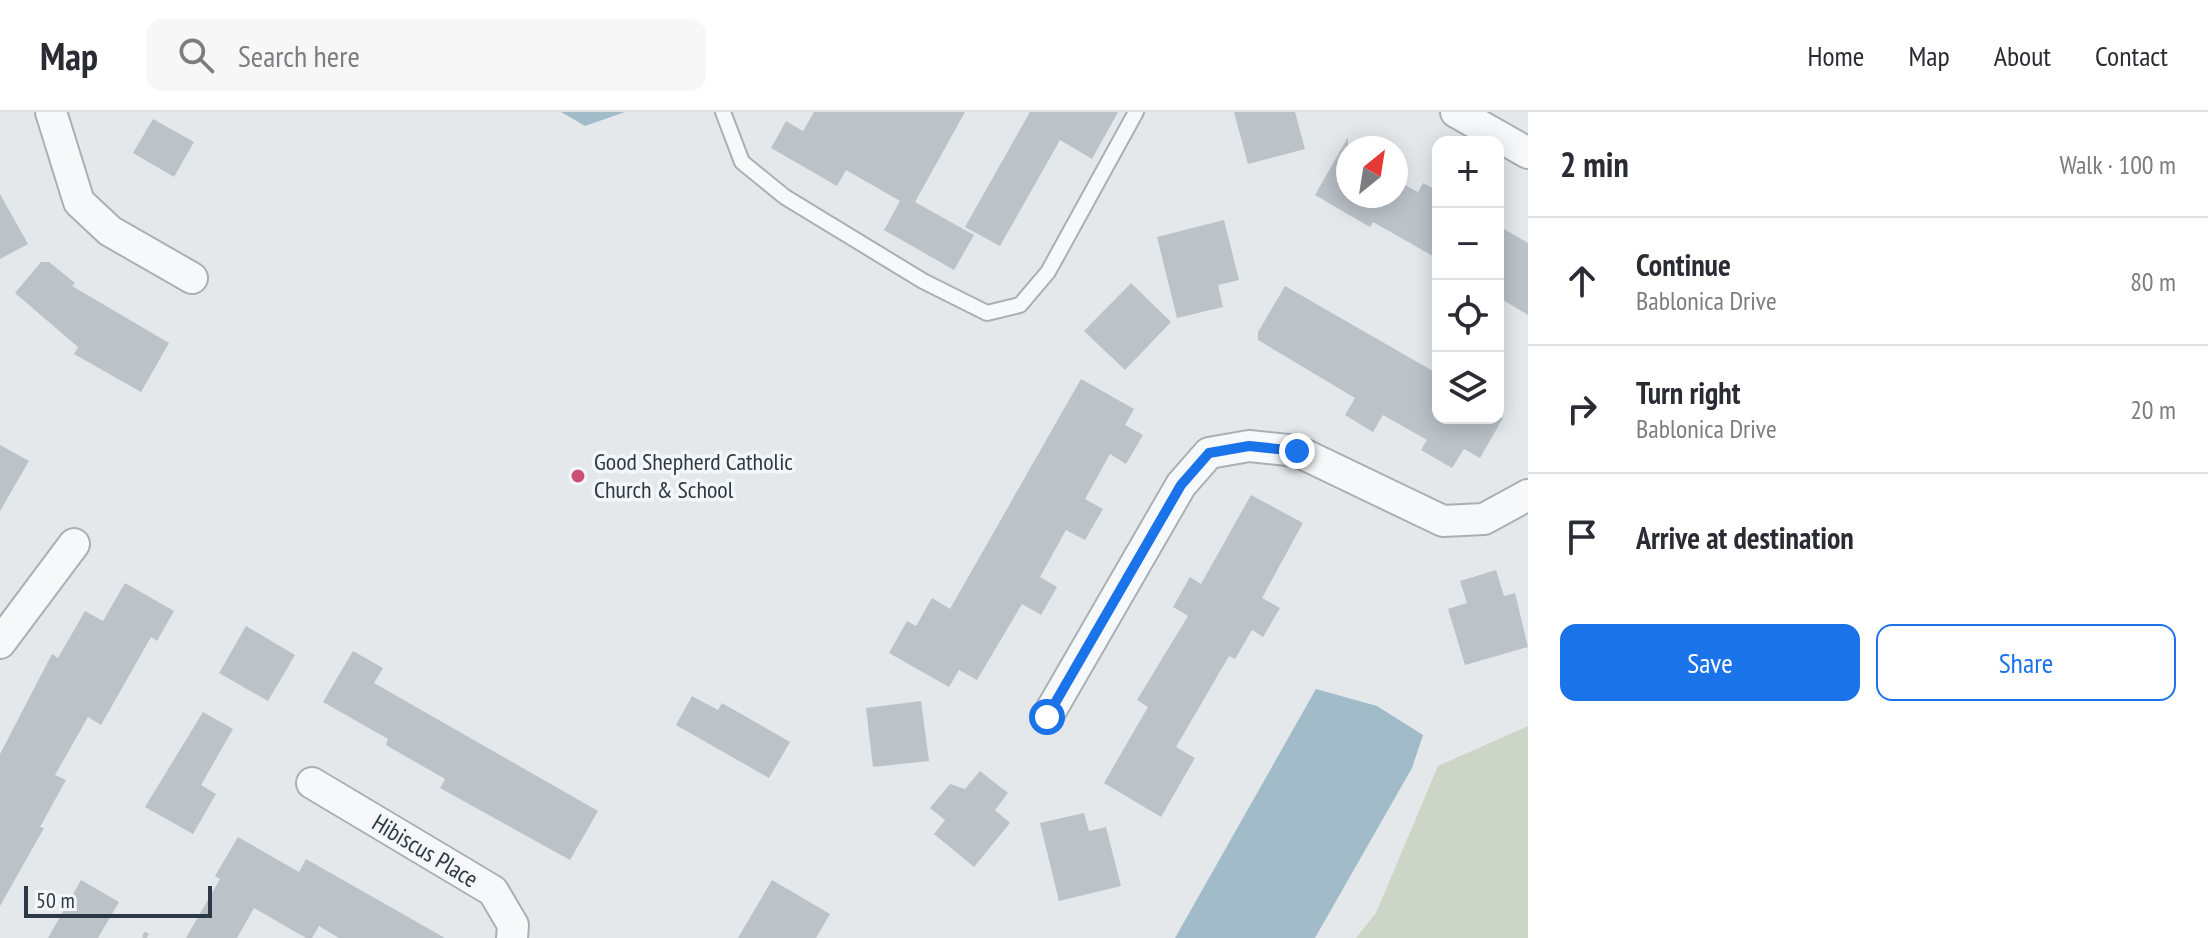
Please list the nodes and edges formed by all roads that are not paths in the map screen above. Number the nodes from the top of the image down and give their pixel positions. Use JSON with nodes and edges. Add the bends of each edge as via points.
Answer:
{"nodes":[{"id":1,"x":51,"y":112,"type":"edge"},
{"id":2,"x":723,"y":112,"type":"edge"},
{"id":3,"x":1136,"y":112,"type":"edge"},
{"id":4,"x":1456,"y":112,"type":"edge"},
{"id":5,"x":1528,"y":153,"type":"edge"},
{"id":6,"x":192,"y":278,"type":"dead end"},
{"id":7,"x":1528,"y":495,"type":"edge"},
{"id":8,"x":74,"y":544,"type":"dead end"},
{"id":9,"x":0,"y":643,"type":"edge"},
{"id":10,"x":1047,"y":717,"type":"dead end"},
{"id":11,"x":312,"y":783,"type":"dead end"},
{"id":12,"x":512,"y":938,"type":"edge"}],
"edges":[{"from":1,"to":6,"type":"street","via":[[79,202],[110,231]]},
{"from":2,"to":3,"type":"lane","via":[[742,162],[785,197],[923,281],[987,313],[1020,305],[1048,272]]},
{"from":4,"to":5,"type":"street"},
{"from":7,"to":10,"type":"street","via":[[1484,519],[1443,521],[1297,451],[1249,446],[1209,453],[1181,485]]},
{"from":8,"to":9,"type":"street"},
{"from":11,"to":12,"type":"street","name":"Hibiscus Place","via":[[493,891],[513,925]]}]}
